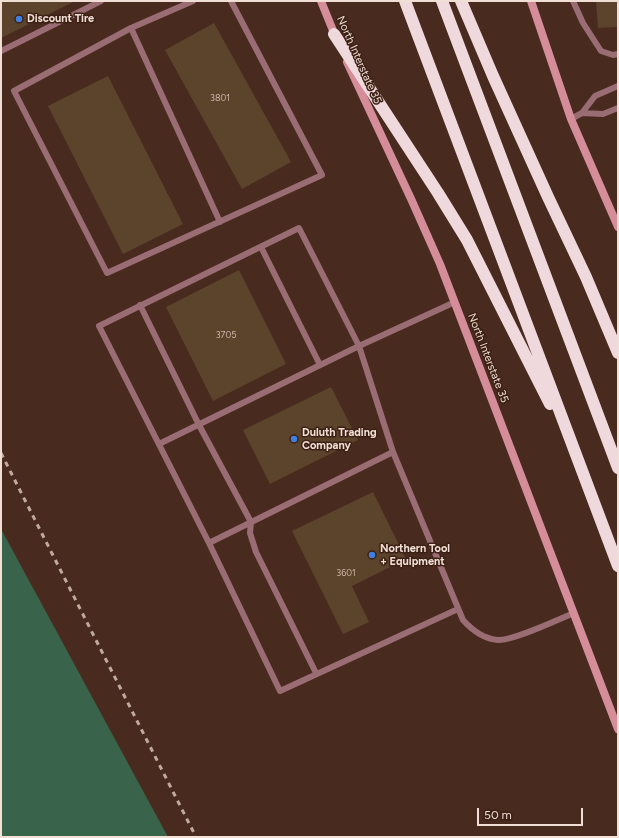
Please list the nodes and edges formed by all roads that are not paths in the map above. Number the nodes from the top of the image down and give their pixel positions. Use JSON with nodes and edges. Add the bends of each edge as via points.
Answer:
{"nodes":[{"id":1,"x":102,"y":1,"type":"edge"},
{"id":2,"x":192,"y":1,"type":"edge"},
{"id":3,"x":231,"y":1,"type":"edge"},
{"id":4,"x":321,"y":1,"type":"edge"},
{"id":5,"x":405,"y":1,"type":"edge"},
{"id":6,"x":442,"y":1,"type":"edge"},
{"id":7,"x":461,"y":1,"type":"edge"},
{"id":8,"x":531,"y":1,"type":"edge"},
{"id":9,"x":574,"y":1,"type":"edge"},
{"id":10,"x":131,"y":28,"type":"junction"},
{"id":11,"x":334,"y":34,"type":"junction"},
{"id":12,"x":1,"y":52,"type":"edge"},
{"id":13,"x":618,"y":54,"type":"edge"},
{"id":14,"x":618,"y":86,"type":"edge"},
{"id":15,"x":618,"y":108,"type":"edge"},
{"id":16,"x":582,"y":113,"type":"junction"},
{"id":17,"x":571,"y":119,"type":"junction"},
{"id":18,"x":220,"y":222,"type":"junction"},
{"id":19,"x":618,"y":227,"type":"edge"},
{"id":20,"x":261,"y":247,"type":"junction"},
{"id":21,"x":455,"y":302,"type":"junction"},
{"id":22,"x":140,"y":305,"type":"junction"},
{"id":23,"x":359,"y":346,"type":"junction"},
{"id":24,"x":618,"y":353,"type":"edge"},
{"id":25,"x":320,"y":365,"type":"junction"},
{"id":26,"x":200,"y":424,"type":"junction"},
{"id":27,"x":159,"y":444,"type":"junction"},
{"id":28,"x":393,"y":452,"type":"junction"},
{"id":29,"x":577,"y":457,"type":"junction"},
{"id":30,"x":618,"y":468,"type":"edge"},
{"id":31,"x":251,"y":522,"type":"junction"},
{"id":32,"x":209,"y":543,"type":"junction"},
{"id":33,"x":618,"y":566,"type":"edge"},
{"id":34,"x":458,"y":609,"type":"junction"},
{"id":35,"x":574,"y":613,"type":"junction"},
{"id":36,"x":316,"y":674,"type":"junction"},
{"id":37,"x":618,"y":729,"type":"edge"}],
"edges":[{"from":1,"to":12,"type":"lane"},
{"from":2,"to":10,"type":"lane"},
{"from":3,"to":18,"type":"lane","via":[[322,175]]},
{"from":4,"to":11,"type":"main road","name":"North Interstate 35"},
{"from":5,"to":29,"type":"highway"},
{"from":6,"to":30,"type":"highway"},
{"from":7,"to":24,"type":"highway"},
{"from":8,"to":17,"type":"main road"},
{"from":9,"to":13,"type":"lane","via":[[583,23],[601,51]]},
{"from":10,"to":18,"type":"lane"},
{"from":10,"to":18,"type":"lane","via":[[14,91],[107,273]]},
{"from":11,"to":21,"type":"main road","name":"North Interstate 35","via":[[428,236]]},
{"from":11,"to":29,"type":"highway","via":[[467,240]]},
{"from":14,"to":16,"type":"lane","via":[[595,96]]},
{"from":15,"to":16,"type":"lane","via":[[603,114]]},
{"from":16,"to":17,"type":"lane"},
{"from":17,"to":19,"type":"main road"},
{"from":20,"to":22,"type":"lane"},
{"from":20,"to":23,"type":"lane","via":[[299,228]]},
{"from":20,"to":25,"type":"lane"},
{"from":21,"to":23,"type":"lane"},
{"from":21,"to":35,"type":"main road","name":"North Interstate 35"},
{"from":22,"to":26,"type":"lane"},
{"from":22,"to":27,"type":"lane","via":[[99,326]]},
{"from":23,"to":25,"type":"lane"},
{"from":23,"to":28,"type":"lane"},
{"from":25,"to":26,"type":"lane"},
{"from":26,"to":27,"type":"lane"},
{"from":26,"to":31,"type":"lane"},
{"from":27,"to":32,"type":"lane"},
{"from":28,"to":31,"type":"lane"},
{"from":28,"to":34,"type":"lane"},
{"from":29,"to":33,"type":"highway"},
{"from":31,"to":32,"type":"lane"},
{"from":31,"to":36,"type":"lane","via":[[250,533],[256,552]]},
{"from":32,"to":36,"type":"lane","via":[[280,691]]},
{"from":34,"to":35,"type":"lane","via":[[469,626],[488,638],[498,640],[510,639]]},
{"from":34,"to":36,"type":"lane"},
{"from":35,"to":37,"type":"main road","name":"North Interstate 35"}]}
